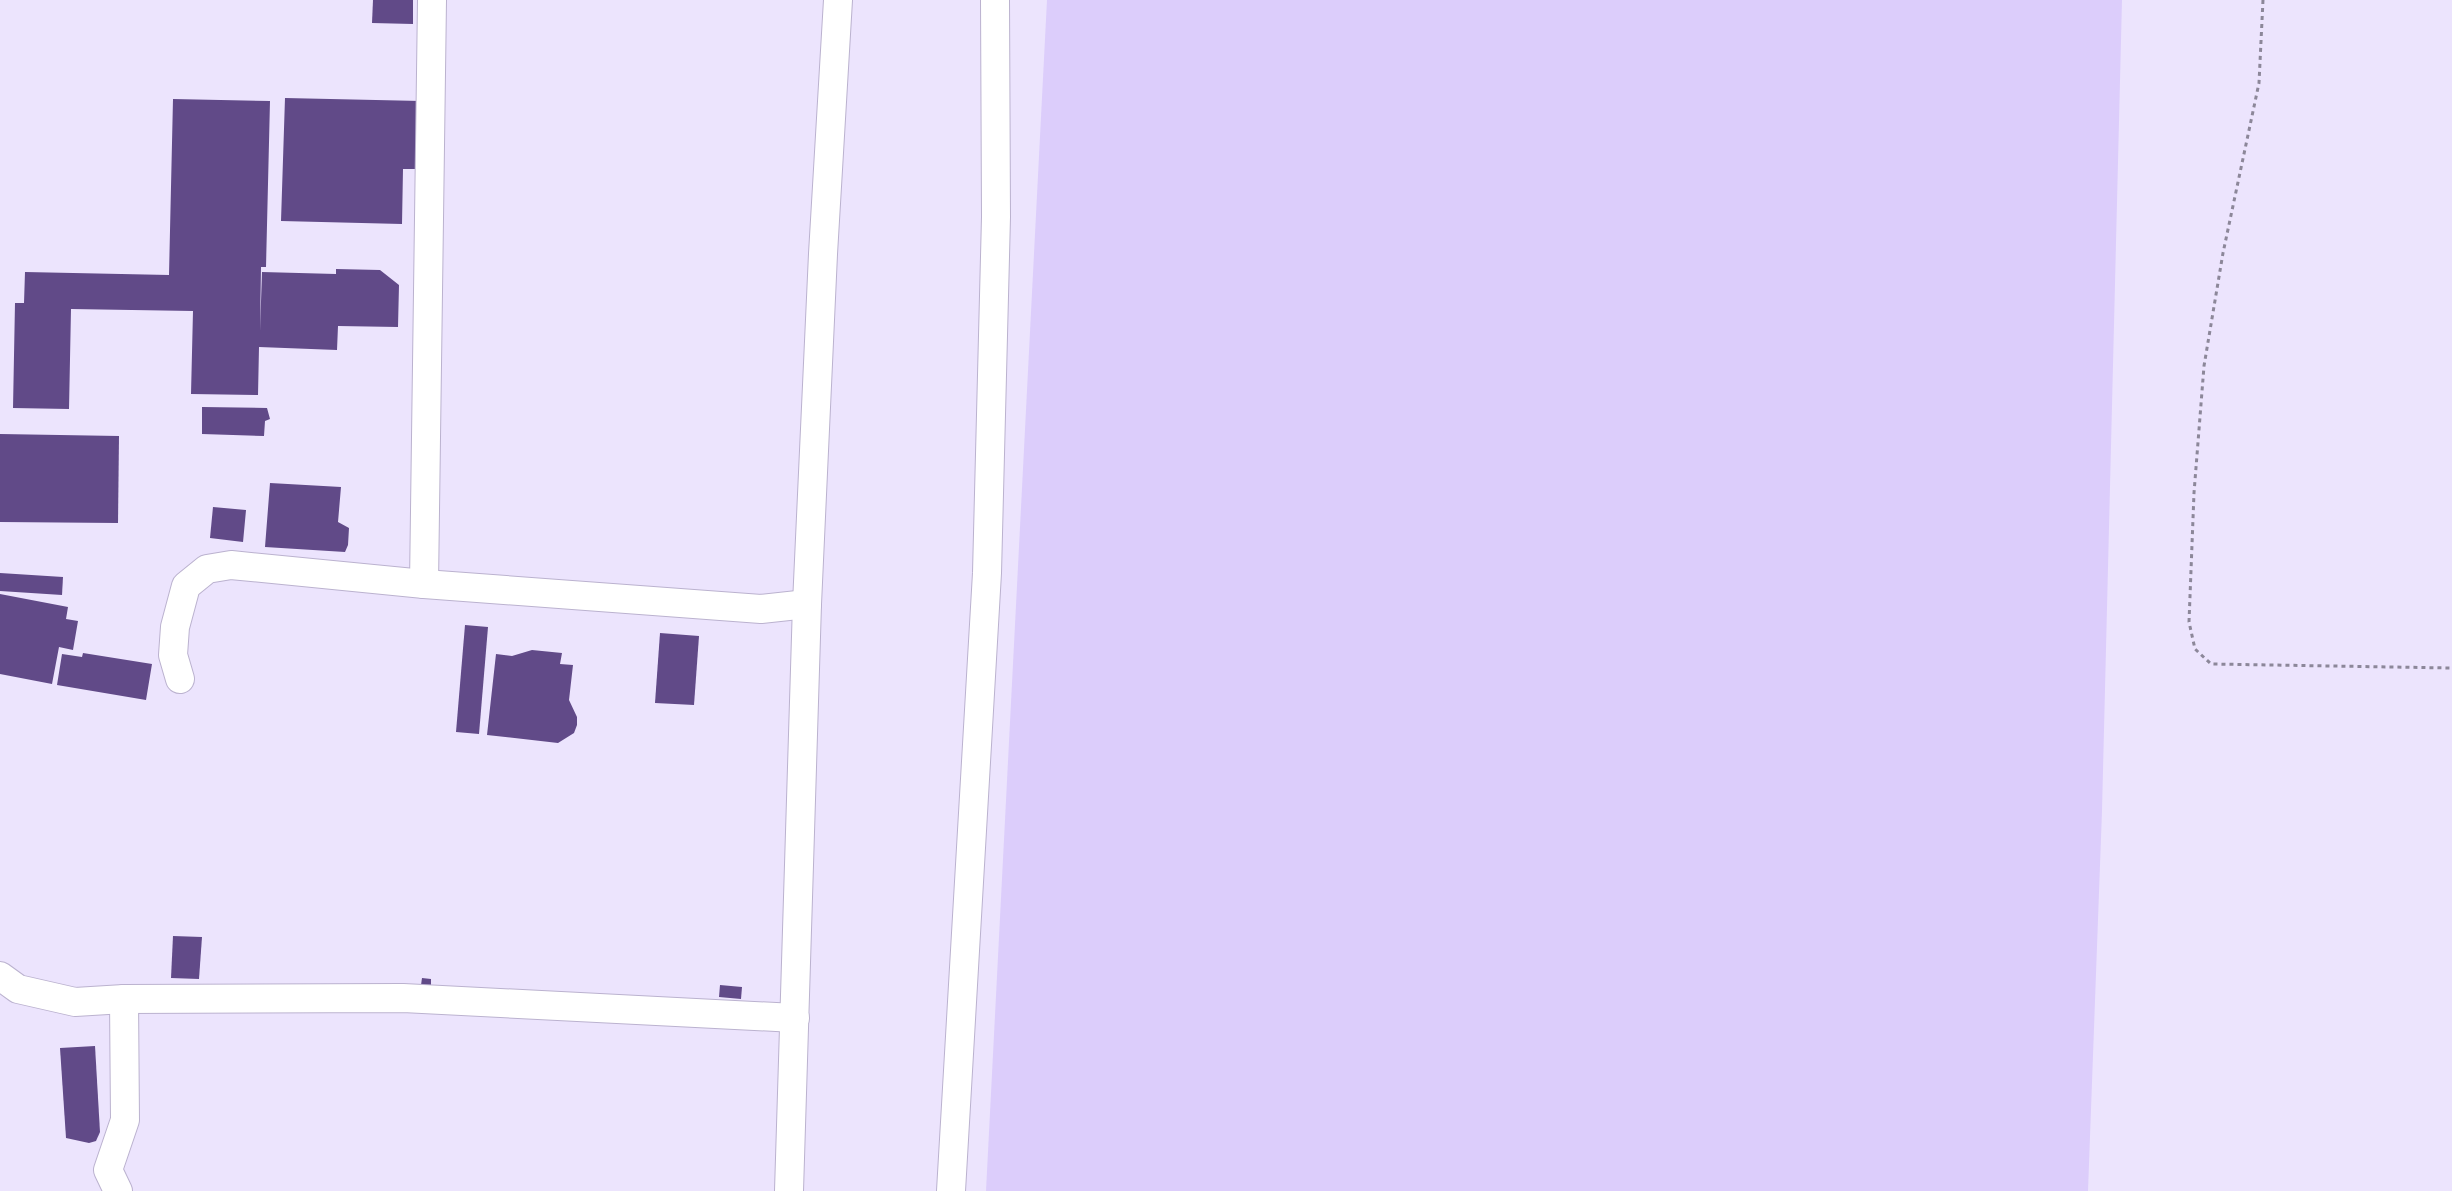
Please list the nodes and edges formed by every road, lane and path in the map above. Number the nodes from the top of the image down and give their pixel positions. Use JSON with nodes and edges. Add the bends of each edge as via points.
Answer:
{"nodes":[{"id":1,"x":432,"y":0,"type":"edge"},
{"id":2,"x":838,"y":0,"type":"edge"},
{"id":3,"x":995,"y":0,"type":"edge"},
{"id":4,"x":2263,"y":0,"type":"edge"},
{"id":5,"x":424,"y":584,"type":"junction"},
{"id":6,"x":808,"y":604,"type":"junction"},
{"id":7,"x":2452,"y":668,"type":"edge"},
{"id":8,"x":180,"y":678,"type":"dead end"},
{"id":9,"x":0,"y":976,"type":"edge"},
{"id":10,"x":124,"y":999,"type":"junction"},
{"id":11,"x":795,"y":1018,"type":"junction"},
{"id":12,"x":118,"y":1191,"type":"edge"},
{"id":13,"x":789,"y":1191,"type":"edge"},
{"id":14,"x":951,"y":1191,"type":"edge"}],
"edges":[{"from":1,"to":5,"type":"street"},
{"from":2,"to":6,"type":"street"},
{"from":3,"to":14,"type":"street","via":[[995,227],[987,573]]},
{"from":4,"to":7,"type":"path","via":[[2259,83],[2223,253],[2204,366],[2194,493],[2190,622],[2195,649],[2211,664]]},
{"from":5,"to":6,"type":"street","via":[[761,609]]},
{"from":5,"to":8,"type":"street","via":[[231,565],[207,569],[186,586],[175,627],[173,655]]},
{"from":6,"to":11,"type":"street"},
{"from":9,"to":10,"type":"street","via":[[18,989],[75,1002]]},
{"from":10,"to":11,"type":"street","via":[[403,998]]},
{"from":10,"to":12,"type":"street","via":[[125,1120],[108,1170]]},
{"from":11,"to":13,"type":"street"}]}
